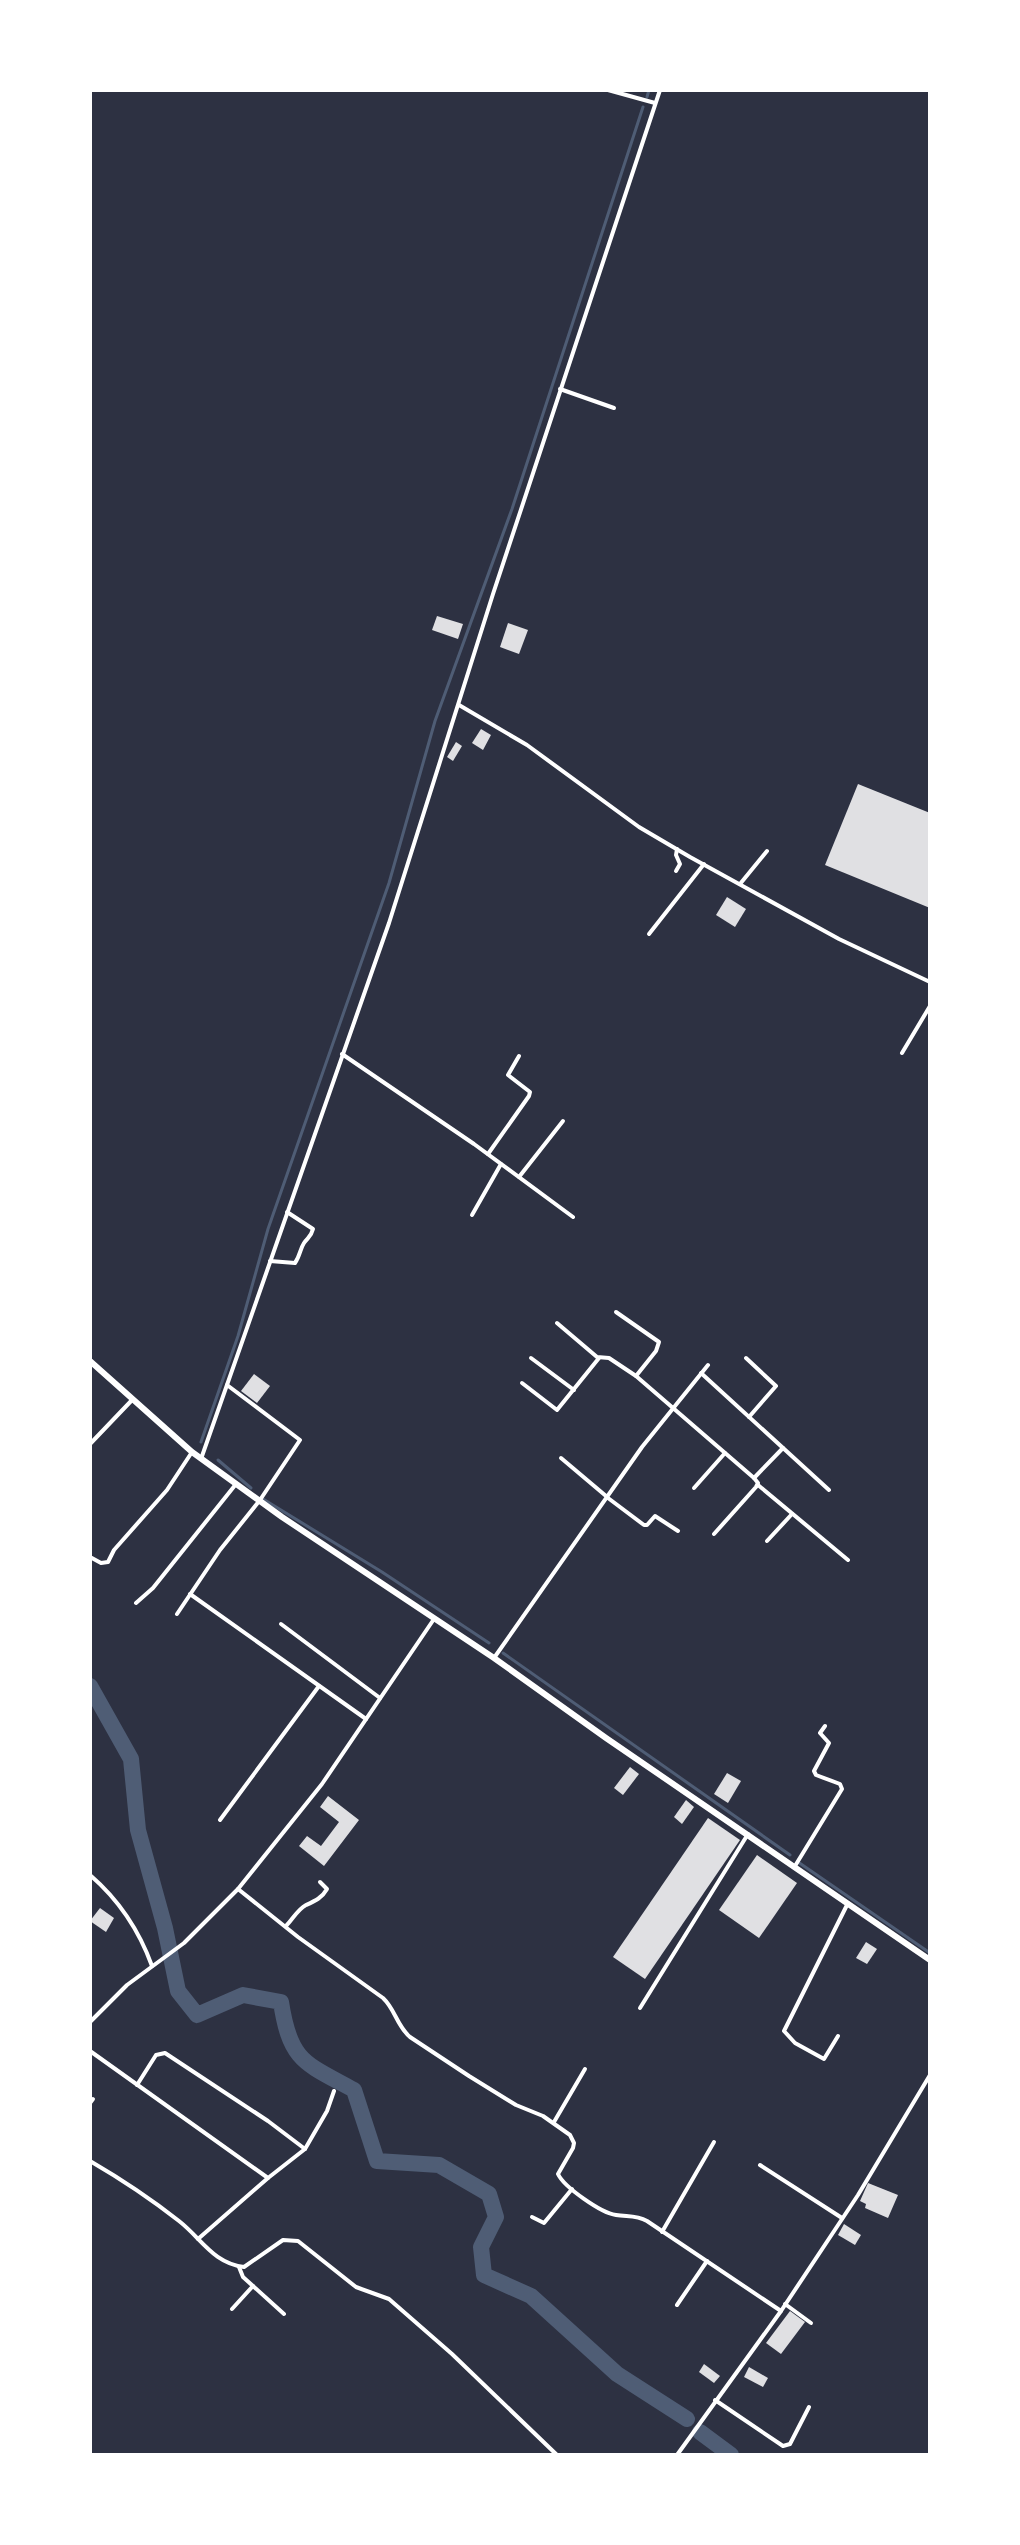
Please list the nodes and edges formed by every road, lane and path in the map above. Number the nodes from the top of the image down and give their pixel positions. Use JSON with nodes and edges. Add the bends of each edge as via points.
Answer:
{"nodes":[{"id":1,"x":608,"y":90,"type":"edge"},
{"id":2,"x":660,"y":90,"type":"edge"},
{"id":3,"x":655,"y":103,"type":"junction"},
{"id":4,"x":560,"y":389,"type":"junction"},
{"id":5,"x":614,"y":408,"type":"dead end"},
{"id":6,"x":459,"y":705,"type":"junction"},
{"id":7,"x":677,"y":849,"type":"junction"},
{"id":8,"x":767,"y":851,"type":"dead end"},
{"id":9,"x":704,"y":864,"type":"junction"},
{"id":10,"x":676,"y":871,"type":"dead end"},
{"id":11,"x":740,"y":884,"type":"junction"},
{"id":12,"x":649,"y":934,"type":"dead end"},
{"id":13,"x":930,"y":982,"type":"edge"},
{"id":14,"x":930,"y":1006,"type":"edge"},
{"id":15,"x":902,"y":1053,"type":"dead end"},
{"id":16,"x":342,"y":1054,"type":"junction"},
{"id":17,"x":519,"y":1056,"type":"dead end"},
{"id":18,"x":563,"y":1121,"type":"dead end"},
{"id":19,"x":488,"y":1154,"type":"junction"},
{"id":20,"x":501,"y":1164,"type":"junction"},
{"id":21,"x":519,"y":1177,"type":"junction"},
{"id":22,"x":287,"y":1212,"type":"junction"},
{"id":23,"x":472,"y":1215,"type":"dead end"},
{"id":24,"x":573,"y":1217,"type":"dead end"},
{"id":25,"x":270,"y":1261,"type":"junction"},
{"id":26,"x":616,"y":1312,"type":"dead end"},
{"id":27,"x":557,"y":1323,"type":"dead end"},
{"id":28,"x":531,"y":1358,"type":"dead end"},
{"id":29,"x":599,"y":1358,"type":"junction"},
{"id":30,"x":746,"y":1358,"type":"dead end"},
{"id":31,"x":90,"y":1361,"type":"edge"},
{"id":32,"x":708,"y":1365,"type":"dead end"},
{"id":33,"x":701,"y":1373,"type":"junction"},
{"id":34,"x":636,"y":1376,"type":"junction"},
{"id":35,"x":522,"y":1383,"type":"dead end"},
{"id":36,"x":227,"y":1385,"type":"junction"},
{"id":37,"x":574,"y":1390,"type":"junction"},
{"id":38,"x":133,"y":1399,"type":"junction"},
{"id":39,"x":674,"y":1407,"type":"junction"},
{"id":40,"x":749,"y":1417,"type":"junction"},
{"id":41,"x":90,"y":1444,"type":"edge"},
{"id":42,"x":783,"y":1448,"type":"junction"},
{"id":43,"x":192,"y":1452,"type":"junction"},
{"id":44,"x":725,"y":1453,"type":"junction"},
{"id":45,"x":561,"y":1458,"type":"dead end"},
{"id":46,"x":201,"y":1459,"type":"junction"},
{"id":47,"x":754,"y":1478,"type":"junction"},
{"id":48,"x":236,"y":1484,"type":"junction"},
{"id":49,"x":758,"y":1485,"type":"junction"},
{"id":50,"x":694,"y":1488,"type":"dead end"},
{"id":51,"x":829,"y":1490,"type":"dead end"},
{"id":52,"x":607,"y":1497,"type":"junction"},
{"id":53,"x":260,"y":1500,"type":"junction"},
{"id":54,"x":793,"y":1513,"type":"junction"},
{"id":55,"x":678,"y":1531,"type":"dead end"},
{"id":56,"x":714,"y":1534,"type":"dead end"},
{"id":57,"x":767,"y":1541,"type":"dead end"},
{"id":58,"x":90,"y":1557,"type":"edge"},
{"id":59,"x":848,"y":1560,"type":"dead end"},
{"id":60,"x":190,"y":1594,"type":"junction"},
{"id":61,"x":136,"y":1603,"type":"dead end"},
{"id":62,"x":177,"y":1614,"type":"dead end"},
{"id":63,"x":435,"y":1618,"type":"junction"},
{"id":64,"x":281,"y":1624,"type":"dead end"},
{"id":65,"x":494,"y":1658,"type":"junction"},
{"id":66,"x":319,"y":1686,"type":"junction"},
{"id":67,"x":380,"y":1698,"type":"junction"},
{"id":68,"x":366,"y":1719,"type":"junction"},
{"id":69,"x":825,"y":1726,"type":"dead end"},
{"id":70,"x":220,"y":1820,"type":"dead end"},
{"id":71,"x":748,"y":1834,"type":"junction"},
{"id":72,"x":793,"y":1868,"type":"junction"},
{"id":73,"x":90,"y":1875,"type":"edge"},
{"id":74,"x":320,"y":1882,"type":"dead end"},
{"id":75,"x":238,"y":1889,"type":"junction"},
{"id":76,"x":848,"y":1903,"type":"junction"},
{"id":77,"x":286,"y":1926,"type":"junction"},
{"id":78,"x":930,"y":1960,"type":"edge"},
{"id":79,"x":152,"y":1966,"type":"junction"},
{"id":80,"x":640,"y":2008,"type":"dead end"},
{"id":81,"x":90,"y":2022,"type":"edge"},
{"id":82,"x":838,"y":2036,"type":"dead end"},
{"id":83,"x":90,"y":2051,"type":"edge"},
{"id":84,"x":585,"y":2069,"type":"dead end"},
{"id":85,"x":930,"y":2075,"type":"edge"},
{"id":86,"x":137,"y":2085,"type":"junction"},
{"id":87,"x":334,"y":2091,"type":"dead end"},
{"id":88,"x":554,"y":2122,"type":"junction"},
{"id":89,"x":714,"y":2142,"type":"dead end"},
{"id":90,"x":305,"y":2149,"type":"junction"},
{"id":91,"x":90,"y":2161,"type":"edge"},
{"id":92,"x":760,"y":2165,"type":"dead end"},
{"id":93,"x":268,"y":2178,"type":"junction"},
{"id":94,"x":572,"y":2189,"type":"junction"},
{"id":95,"x":532,"y":2217,"type":"dead end"},
{"id":96,"x":843,"y":2218,"type":"junction"},
{"id":97,"x":662,"y":2232,"type":"junction"},
{"id":98,"x":198,"y":2239,"type":"junction"},
{"id":99,"x":707,"y":2261,"type":"junction"},
{"id":100,"x":239,"y":2267,"type":"junction"},
{"id":101,"x":253,"y":2286,"type":"junction"},
{"id":102,"x":785,"y":2304,"type":"junction"},
{"id":103,"x":677,"y":2305,"type":"dead end"},
{"id":104,"x":232,"y":2309,"type":"dead end"},
{"id":105,"x":781,"y":2311,"type":"junction"},
{"id":106,"x":284,"y":2314,"type":"dead end"},
{"id":107,"x":811,"y":2323,"type":"dead end"},
{"id":108,"x":715,"y":2400,"type":"junction"},
{"id":109,"x":809,"y":2407,"type":"dead end"},
{"id":110,"x":557,"y":2455,"type":"edge"},
{"id":111,"x":677,"y":2455,"type":"edge"}],
"edges":[{"from":1,"to":3,"type":"street"},
{"from":2,"to":3,"type":"street"},
{"from":3,"to":4,"type":"street"},
{"from":4,"to":5,"type":"street"},
{"from":4,"to":6,"type":"street"},
{"from":6,"to":7,"type":"street","via":[[527,745]]},
{"from":6,"to":16,"type":"street"},
{"from":7,"to":9,"type":"street"},
{"from":7,"to":10,"type":"street"},
{"from":8,"to":11,"type":"street"},
{"from":9,"to":11,"type":"street"},
{"from":9,"to":12,"type":"street"},
{"from":11,"to":13,"type":"street"},
{"from":14,"to":15,"type":"street"},
{"from":16,"to":19,"type":"street"},
{"from":16,"to":22,"type":"street"},
{"from":17,"to":19,"type":"street","via":[[508,1075],[529,1096]]},
{"from":18,"to":21,"type":"street"},
{"from":19,"to":20,"type":"street"},
{"from":20,"to":21,"type":"street"},
{"from":20,"to":23,"type":"street"},
{"from":21,"to":24,"type":"street"},
{"from":22,"to":25,"type":"street"},
{"from":22,"to":25,"type":"street","via":[[313,1229],[312,1236],[295,1263]]},
{"from":25,"to":36,"type":"street"},
{"from":26,"to":34,"type":"street","via":[[659,1342]]},
{"from":27,"to":29,"type":"street"},
{"from":28,"to":37,"type":"street"},
{"from":29,"to":34,"type":"street","via":[[609,1358]]},
{"from":29,"to":37,"type":"street"},
{"from":30,"to":40,"type":"street","via":[[776,1386]]},
{"from":31,"to":38,"type":"street"},
{"from":32,"to":33,"type":"street"},
{"from":33,"to":39,"type":"street"},
{"from":33,"to":40,"type":"street"},
{"from":34,"to":39,"type":"street"},
{"from":35,"to":37,"type":"street","via":[[557,1410]]},
{"from":36,"to":46,"type":"street"},
{"from":36,"to":53,"type":"street","via":[[300,1440]]},
{"from":38,"to":41,"type":"street"},
{"from":38,"to":43,"type":"street"},
{"from":39,"to":44,"type":"street"},
{"from":39,"to":52,"type":"street"},
{"from":40,"to":42,"type":"street"},
{"from":42,"to":47,"type":"street"},
{"from":42,"to":51,"type":"street"},
{"from":43,"to":46,"type":"street"},
{"from":43,"to":58,"type":"street","via":[[108,1562]]},
{"from":44,"to":47,"type":"street"},
{"from":44,"to":50,"type":"street"},
{"from":45,"to":52,"type":"street"},
{"from":46,"to":48,"type":"street"},
{"from":47,"to":49,"type":"street"},
{"from":48,"to":53,"type":"street"},
{"from":48,"to":61,"type":"street"},
{"from":49,"to":54,"type":"street"},
{"from":49,"to":56,"type":"street"},
{"from":52,"to":55,"type":"street","via":[[644,1525],[655,1516]]},
{"from":52,"to":65,"type":"street"},
{"from":53,"to":60,"type":"street"},
{"from":53,"to":63,"type":"street"},
{"from":54,"to":57,"type":"street"},
{"from":54,"to":59,"type":"street"},
{"from":60,"to":62,"type":"street"},
{"from":60,"to":66,"type":"street"},
{"from":63,"to":65,"type":"street"},
{"from":63,"to":67,"type":"street"},
{"from":64,"to":67,"type":"street"},
{"from":65,"to":71,"type":"street"},
{"from":66,"to":68,"type":"street"},
{"from":66,"to":70,"type":"street"},
{"from":67,"to":68,"type":"street"},
{"from":68,"to":75,"type":"street"},
{"from":69,"to":72,"type":"street","via":[[820,1733],[829,1743],[814,1771],[842,1789]]},
{"from":71,"to":72,"type":"street"},
{"from":71,"to":80,"type":"street"},
{"from":72,"to":76,"type":"street"},
{"from":73,"to":79,"type":"street","via":[[126,1915]]},
{"from":74,"to":77,"type":"street","via":[[326,1892]]},
{"from":75,"to":77,"type":"street"},
{"from":75,"to":79,"type":"street","via":[[184,1943]]},
{"from":76,"to":78,"type":"street"},
{"from":76,"to":82,"type":"street","via":[[784,2031],[824,2059]]},
{"from":77,"to":88,"type":"street","via":[[383,1998],[403,2030],[420,2044],[516,2105]]},
{"from":79,"to":81,"type":"street"},
{"from":83,"to":86,"type":"street"},
{"from":84,"to":88,"type":"street"},
{"from":85,"to":96,"type":"street"},
{"from":86,"to":90,"type":"street","via":[[156,2055],[165,2053]]},
{"from":86,"to":93,"type":"street"},
{"from":87,"to":90,"type":"street"},
{"from":88,"to":94,"type":"street","via":[[573,2139],[558,2174]]},
{"from":89,"to":97,"type":"street"},
{"from":90,"to":93,"type":"street"},
{"from":91,"to":98,"type":"street"},
{"from":92,"to":96,"type":"street"},
{"from":93,"to":98,"type":"street"},
{"from":94,"to":95,"type":"street","via":[[547,2221]]},
{"from":94,"to":97,"type":"street","via":[[605,2212],[642,2218]]},
{"from":96,"to":102,"type":"street"},
{"from":97,"to":99,"type":"street"},
{"from":98,"to":100,"type":"street","via":[[217,2258]]},
{"from":99,"to":103,"type":"street"},
{"from":99,"to":105,"type":"street"},
{"from":100,"to":101,"type":"street"},
{"from":100,"to":110,"type":"street","via":[[256,2262],[283,2240],[298,2241],[356,2287],[389,2299]]},
{"from":101,"to":104,"type":"street"},
{"from":101,"to":106,"type":"street"},
{"from":102,"to":105,"type":"street"},
{"from":102,"to":107,"type":"street"},
{"from":105,"to":108,"type":"street"},
{"from":108,"to":109,"type":"street","via":[[783,2446],[790,2444]]},
{"from":108,"to":111,"type":"street"}]}
